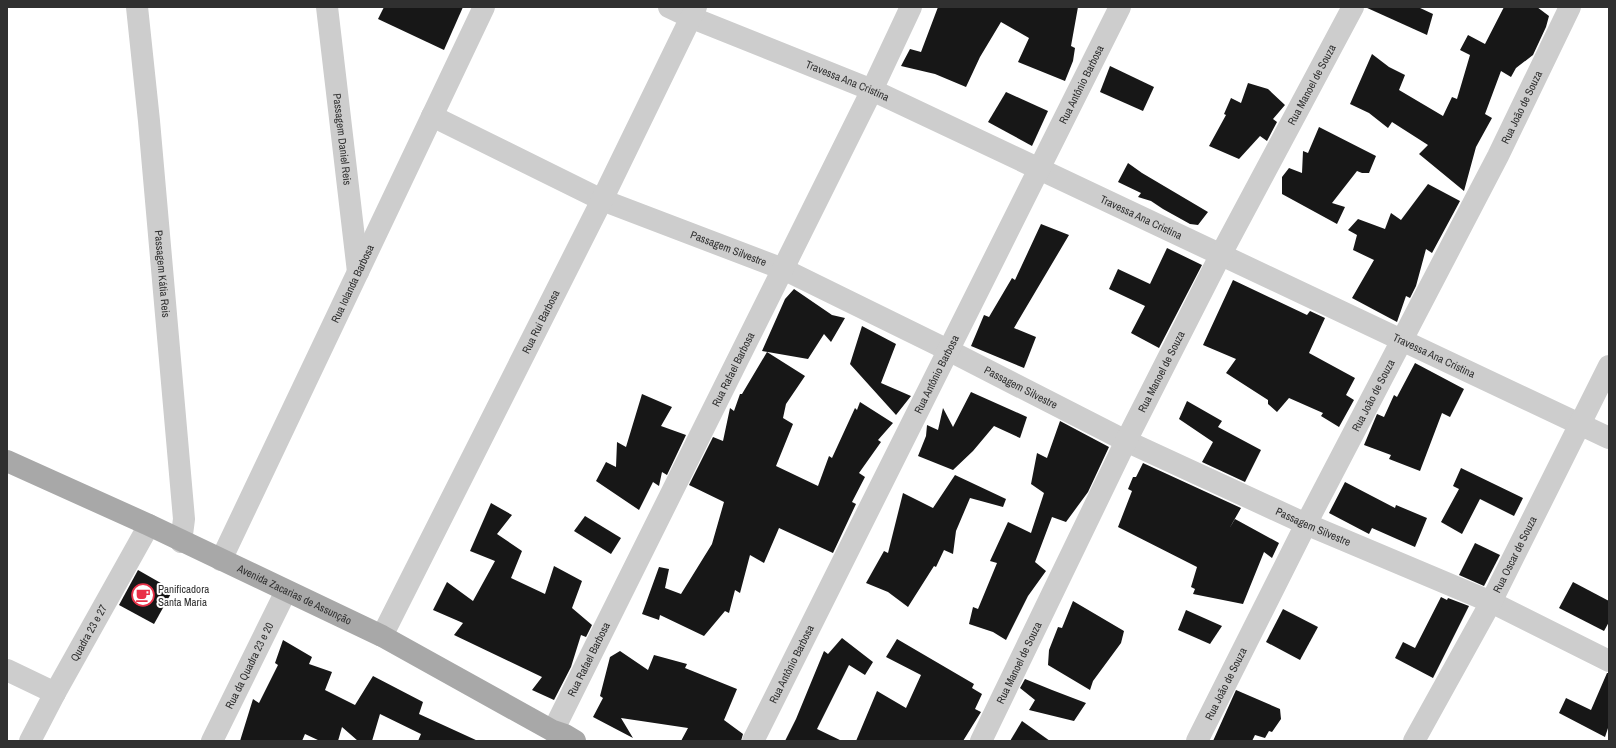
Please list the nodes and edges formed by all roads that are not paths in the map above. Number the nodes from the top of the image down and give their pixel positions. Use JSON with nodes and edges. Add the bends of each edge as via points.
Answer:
{"nodes":[{"id":1,"x":137,"y":7,"type":"edge"},
{"id":2,"x":328,"y":7,"type":"edge"},
{"id":3,"x":484,"y":7,"type":"edge"},
{"id":4,"x":669,"y":7,"type":"edge"},
{"id":5,"x":911,"y":7,"type":"edge"},
{"id":6,"x":1120,"y":7,"type":"edge"},
{"id":7,"x":1353,"y":7,"type":"edge"},
{"id":8,"x":1570,"y":7,"type":"edge"},
{"id":9,"x":693,"y":12,"type":"edge"},
{"id":10,"x":872,"y":90,"type":"junction"},
{"id":11,"x":432,"y":116,"type":"junction"},
{"id":12,"x":1040,"y":169,"type":"junction"},
{"id":13,"x":602,"y":200,"type":"junction"},
{"id":14,"x":1220,"y":256,"type":"junction"},
{"id":15,"x":783,"y":269,"type":"junction"},
{"id":16,"x":358,"y":272,"type":"junction"},
{"id":17,"x":1403,"y":340,"type":"junction"},
{"id":18,"x":948,"y":350,"type":"junction"},
{"id":19,"x":1609,"y":366,"type":"edge"},
{"id":20,"x":1580,"y":423,"type":"junction"},
{"id":21,"x":1609,"y":438,"type":"edge"},
{"id":22,"x":1126,"y":441,"type":"junction"},
{"id":23,"x":7,"y":461,"type":"edge"},
{"id":24,"x":1306,"y":524,"type":"junction"},
{"id":25,"x":149,"y":525,"type":"junction"},
{"id":26,"x":181,"y":542,"type":"junction"},
{"id":27,"x":221,"y":560,"type":"junction"},
{"id":28,"x":286,"y":591,"type":"junction"},
{"id":29,"x":1491,"y":602,"type":"junction"},
{"id":30,"x":382,"y":636,"type":"junction"},
{"id":31,"x":1609,"y":661,"type":"edge"},
{"id":32,"x":7,"y":670,"type":"edge"},
{"id":33,"x":55,"y":693,"type":"junction"},
{"id":34,"x":564,"y":737,"type":"edge"},
{"id":35,"x":30,"y":741,"type":"edge"},
{"id":36,"x":212,"y":741,"type":"edge"},
{"id":37,"x":753,"y":741,"type":"edge"},
{"id":38,"x":981,"y":741,"type":"edge"},
{"id":39,"x":1197,"y":741,"type":"edge"},
{"id":40,"x":1414,"y":741,"type":"edge"}],
"edges":[{"from":1,"to":26,"type":"street","name":"Passagem Kátia Reis","via":[[184,518]]},
{"from":2,"to":16,"type":"street","name":"Passagem Daniel Reis"},
{"from":3,"to":11,"type":"street","name":"Rua Iolanda Barbosa"},
{"from":4,"to":9,"type":"street","name":"Travessa Ana Cristina"},
{"from":5,"to":10,"type":"street","name":"Rua Rafael Barbosa"},
{"from":6,"to":12,"type":"street","name":"Rua Antônio Barbosa"},
{"from":7,"to":14,"type":"street","name":"Rua Manoel de Souza"},
{"from":8,"to":17,"type":"street","name":"Rua João de Souza","via":[[1498,156]]},
{"from":9,"to":10,"type":"street","name":"Travessa Ana Cristina"},
{"from":9,"to":13,"type":"street","name":"Rua Rui Barbosa"},
{"from":10,"to":12,"type":"street","name":"Travessa Ana Cristina"},
{"from":10,"to":15,"type":"street","name":"Rua Rafael Barbosa"},
{"from":11,"to":13,"type":"street","name":"Passagem Silvestre"},
{"from":11,"to":16,"type":"street","name":"Rua Iolanda Barbosa"},
{"from":12,"to":14,"type":"street","name":"Travessa Ana Cristina"},
{"from":12,"to":18,"type":"street","name":"Rua Antônio Barbosa"},
{"from":13,"to":15,"type":"street","name":"Passagem Silvestre"},
{"from":13,"to":30,"type":"street","name":"Rua Rui Barbosa"},
{"from":14,"to":17,"type":"street","name":"Travessa Ana Cristina"},
{"from":14,"to":22,"type":"street","name":"Rua Manoel de Souza"},
{"from":15,"to":18,"type":"street","name":"Passagem Silvestre"},
{"from":15,"to":34,"type":"street","name":"Rua Rafael Barbosa"},
{"from":16,"to":27,"type":"street","name":"Rua Iolanda Barbosa"},
{"from":17,"to":20,"type":"street","name":"Travessa Ana Cristina"},
{"from":17,"to":24,"type":"street","name":"Rua João de Souza"},
{"from":18,"to":22,"type":"street","name":"Passagem Silvestre"},
{"from":18,"to":37,"type":"street","name":"Rua Antônio Barbosa"},
{"from":19,"to":20,"type":"street","name":"Rua Oscar de Souza"},
{"from":20,"to":21,"type":"street","name":"Travessa Ana Cristina"},
{"from":20,"to":29,"type":"street","name":"Rua Oscar de Souza"},
{"from":22,"to":24,"type":"street","name":"Passagem Silvestre"},
{"from":22,"to":38,"type":"street","name":"Rua Manoel de Souza"},
{"from":23,"to":25,"type":"main road","name":"Avenida Zacarias de Assunção"},
{"from":24,"to":29,"type":"street","name":"Passagem Silvestre"},
{"from":24,"to":39,"type":"street","name":"Rua João de Souza"},
{"from":25,"to":26,"type":"main road","name":"Avenida Zacarias de Assunção"},
{"from":25,"to":33,"type":"street","name":"Quadra 23 e 27"},
{"from":26,"to":27,"type":"main road","name":"Avenida Zacarias de Assunção"},
{"from":27,"to":28,"type":"main road","name":"Avenida Zacarias de Assunção"},
{"from":28,"to":30,"type":"main road","name":"Avenida Zacarias de Assunção"},
{"from":28,"to":36,"type":"street","name":"Rua da Quadra 23 e 20"},
{"from":29,"to":31,"type":"street","name":"Passagem Silvestre"},
{"from":29,"to":40,"type":"street","name":"Rua Oscar de Souza"},
{"from":30,"to":34,"type":"main road","name":"Avenida Zacarias de Assunção"},
{"from":32,"to":33,"type":"street"},
{"from":33,"to":35,"type":"street","name":"Quadra 23 e 27"}]}
